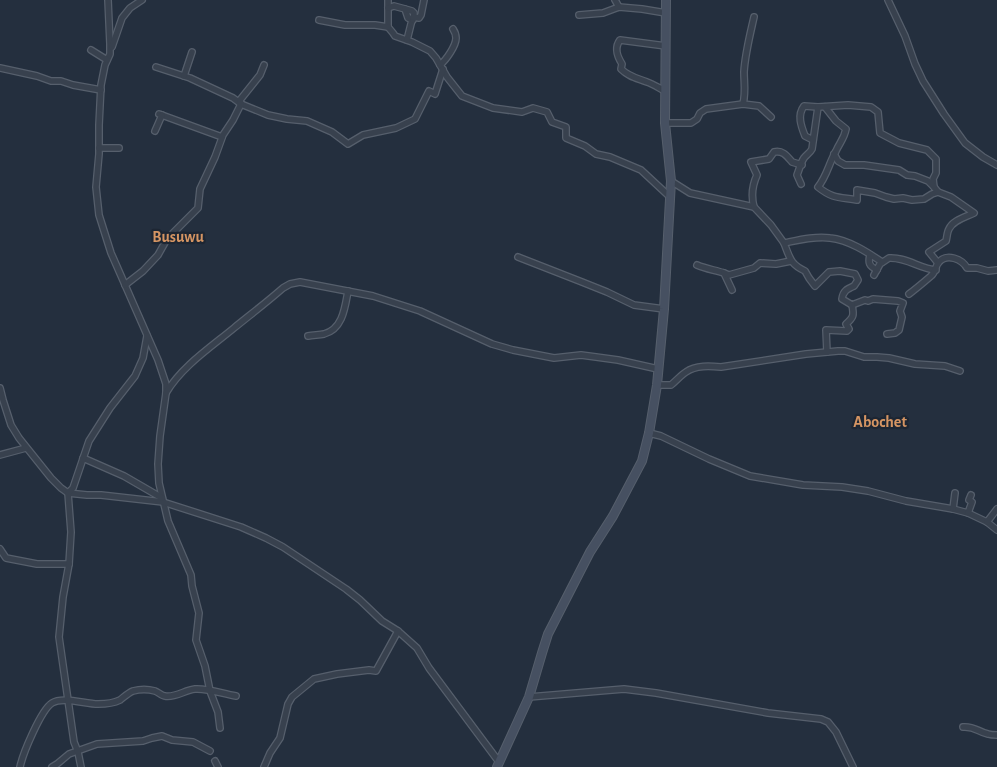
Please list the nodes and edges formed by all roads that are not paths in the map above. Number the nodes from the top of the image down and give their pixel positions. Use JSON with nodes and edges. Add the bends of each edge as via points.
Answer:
{"nodes":[{"id":1,"x":142,"y":0,"type":"edge"},
{"id":2,"x":388,"y":0,"type":"edge"},
{"id":3,"x":424,"y":0,"type":"edge"},
{"id":4,"x":615,"y":0,"type":"edge"},
{"id":5,"x":666,"y":0,"type":"edge"},
{"id":6,"x":888,"y":0,"type":"edge"},
{"id":7,"x":106,"y":1,"type":"edge"},
{"id":8,"x":620,"y":7,"type":"junction"},
{"id":9,"x":388,"y":8,"type":"junction"},
{"id":10,"x":666,"y":13,"type":"junction"},
{"id":11,"x":579,"y":15,"type":"dead end"},
{"id":12,"x":754,"y":17,"type":"dead end"},
{"id":13,"x":413,"y":19,"type":"junction"},
{"id":14,"x":320,"y":20,"type":"dead end"},
{"id":15,"x":388,"y":27,"type":"junction"},
{"id":16,"x":453,"y":30,"type":"dead end"},
{"id":17,"x":407,"y":40,"type":"junction"},
{"id":18,"x":666,"y":46,"type":"junction"},
{"id":19,"x":91,"y":50,"type":"dead end"},
{"id":20,"x":192,"y":52,"type":"dead end"},
{"id":21,"x":108,"y":57,"type":"junction"},
{"id":22,"x":264,"y":65,"type":"dead end"},
{"id":23,"x":156,"y":67,"type":"dead end"},
{"id":24,"x":442,"y":67,"type":"junction"},
{"id":25,"x":0,"y":68,"type":"edge"},
{"id":26,"x":184,"y":76,"type":"junction"},
{"id":27,"x":101,"y":90,"type":"junction"},
{"id":28,"x":666,"y":91,"type":"junction"},
{"id":29,"x":241,"y":104,"type":"junction"},
{"id":30,"x":743,"y":104,"type":"junction"},
{"id":31,"x":818,"y":107,"type":"junction"},
{"id":32,"x":825,"y":107,"type":"junction"},
{"id":33,"x":771,"y":117,"type":"dead end"},
{"id":34,"x":665,"y":123,"type":"junction"},
{"id":35,"x":155,"y":131,"type":"dead end"},
{"id":36,"x":222,"y":137,"type":"junction"},
{"id":37,"x":813,"y":140,"type":"junction"},
{"id":38,"x":99,"y":148,"type":"junction"},
{"id":39,"x":120,"y":148,"type":"dead end"},
{"id":40,"x":834,"y":154,"type":"junction"},
{"id":41,"x":802,"y":165,"type":"junction"},
{"id":42,"x":997,"y":165,"type":"edge"},
{"id":43,"x":670,"y":181,"type":"junction"},
{"id":44,"x":800,"y":184,"type":"dead end"},
{"id":45,"x":934,"y":187,"type":"junction"},
{"id":46,"x":938,"y":192,"type":"junction"},
{"id":47,"x":669,"y":196,"type":"junction"},
{"id":48,"x":754,"y":207,"type":"junction"},
{"id":49,"x":784,"y":243,"type":"junction"},
{"id":50,"x":870,"y":255,"type":"junction"},
{"id":51,"x":518,"y":257,"type":"dead end"},
{"id":52,"x":790,"y":261,"type":"junction"},
{"id":53,"x":882,"y":262,"type":"junction"},
{"id":54,"x":697,"y":265,"type":"dead end"},
{"id":55,"x":937,"y":266,"type":"junction"},
{"id":56,"x":997,"y":270,"type":"edge"},
{"id":57,"x":724,"y":273,"type":"junction"},
{"id":58,"x":125,"y":285,"type":"junction"},
{"id":59,"x":348,"y":290,"type":"junction"},
{"id":60,"x":732,"y":290,"type":"dead end"},
{"id":61,"x":909,"y":294,"type":"dead end"},
{"id":62,"x":852,"y":305,"type":"junction"},
{"id":63,"x":664,"y":309,"type":"junction"},
{"id":64,"x":887,"y":334,"type":"dead end"},
{"id":65,"x":147,"y":336,"type":"junction"},
{"id":66,"x":308,"y":336,"type":"dead end"},
{"id":67,"x":827,"y":352,"type":"junction"},
{"id":68,"x":658,"y":369,"type":"junction"},
{"id":69,"x":960,"y":371,"type":"dead end"},
{"id":70,"x":657,"y":385,"type":"junction"},
{"id":71,"x":0,"y":388,"type":"edge"},
{"id":72,"x":166,"y":393,"type":"junction"},
{"id":73,"x":649,"y":433,"type":"junction"},
{"id":74,"x":26,"y":448,"type":"junction"},
{"id":75,"x":0,"y":455,"type":"edge"},
{"id":76,"x":83,"y":458,"type":"junction"},
{"id":77,"x":68,"y":493,"type":"junction"},
{"id":78,"x":955,"y":493,"type":"dead end"},
{"id":79,"x":971,"y":495,"type":"dead end"},
{"id":80,"x":163,"y":500,"type":"junction"},
{"id":81,"x":954,"y":509,"type":"junction"},
{"id":82,"x":997,"y":509,"type":"edge"},
{"id":83,"x":968,"y":513,"type":"junction"},
{"id":84,"x":987,"y":522,"type":"junction"},
{"id":85,"x":997,"y":530,"type":"edge"},
{"id":86,"x":0,"y":550,"type":"edge"},
{"id":87,"x":69,"y":564,"type":"junction"},
{"id":88,"x":398,"y":631,"type":"junction"},
{"id":89,"x":210,"y":691,"type":"junction"},
{"id":90,"x":236,"y":696,"type":"dead end"},
{"id":91,"x":529,"y":697,"type":"junction"},
{"id":92,"x":69,"y":701,"type":"junction"},
{"id":93,"x":963,"y":727,"type":"dead end"},
{"id":94,"x":220,"y":728,"type":"dead end"},
{"id":95,"x":997,"y":735,"type":"edge"},
{"id":96,"x":210,"y":751,"type":"dead end"},
{"id":97,"x":78,"y":752,"type":"junction"},
{"id":98,"x":498,"y":764,"type":"edge"},
{"id":99,"x":20,"y":767,"type":"edge"},
{"id":100,"x":52,"y":767,"type":"edge"},
{"id":101,"x":82,"y":767,"type":"edge"},
{"id":102,"x":264,"y":767,"type":"edge"},
{"id":103,"x":853,"y":767,"type":"edge"}],
"edges":[{"from":1,"to":21,"type":"street","via":[[122,18]]},
{"from":2,"to":9,"type":"street"},
{"from":3,"to":13,"type":"street","via":[[421,15]]},
{"from":4,"to":8,"type":"street"},
{"from":5,"to":10,"type":"main road"},
{"from":6,"to":42,"type":"street","via":[[923,81],[944,114],[965,144]]},
{"from":7,"to":21,"type":"street"},
{"from":8,"to":10,"type":"street"},
{"from":8,"to":11,"type":"street","via":[[603,13]]},
{"from":9,"to":13,"type":"street","via":[[404,9],[408,18]]},
{"from":9,"to":15,"type":"street"},
{"from":10,"to":18,"type":"main road"},
{"from":12,"to":30,"type":"street","via":[[744,73]]},
{"from":13,"to":17,"type":"street"},
{"from":14,"to":15,"type":"street"},
{"from":15,"to":17,"type":"street","via":[[395,36]]},
{"from":16,"to":24,"type":"street","via":[[455,42]]},
{"from":17,"to":24,"type":"street","via":[[430,51]]},
{"from":18,"to":28,"type":"main road"},
{"from":18,"to":28,"type":"street","via":[[620,40],[616,49],[625,73]]},
{"from":19,"to":21,"type":"street"},
{"from":20,"to":26,"type":"street"},
{"from":21,"to":27,"type":"street"},
{"from":22,"to":29,"type":"street","via":[[260,76],[240,100]]},
{"from":23,"to":26,"type":"street"},
{"from":24,"to":29,"type":"street","via":[[435,94],[429,91],[415,119],[396,128],[363,135],[348,144],[332,132],[307,121],[287,119]]},
{"from":24,"to":47,"type":"street","via":[[462,96],[493,108],[522,112],[533,108],[547,112],[552,122],[566,128],[566,138],[596,154],[641,170]]},
{"from":25,"to":27,"type":"street"},
{"from":26,"to":29,"type":"street"},
{"from":27,"to":38,"type":"street"},
{"from":28,"to":34,"type":"main road"},
{"from":29,"to":36,"type":"street"},
{"from":30,"to":33,"type":"street","via":[[759,106]]},
{"from":30,"to":34,"type":"street","via":[[706,109],[691,123]]},
{"from":31,"to":32,"type":"street"},
{"from":31,"to":37,"type":"street"},
{"from":31,"to":37,"type":"street","via":[[806,105],[801,110],[800,120],[805,136]]},
{"from":32,"to":40,"type":"street","via":[[846,129]]},
{"from":32,"to":45,"type":"street","via":[[871,107],[878,112],[880,133],[899,143],[927,150],[936,159]]},
{"from":34,"to":43,"type":"main road"},
{"from":35,"to":36,"type":"street","via":[[161,115]]},
{"from":36,"to":58,"type":"street","via":[[200,189],[198,208],[166,239],[143,271]]},
{"from":37,"to":41,"type":"street","via":[[812,149]]},
{"from":38,"to":39,"type":"street"},
{"from":38,"to":58,"type":"street","via":[[96,187],[99,215]]},
{"from":40,"to":45,"type":"street","via":[[845,165],[899,170],[907,176],[928,181]]},
{"from":40,"to":46,"type":"street","via":[[818,187],[833,197],[857,200],[858,190],[912,200],[924,199]]},
{"from":41,"to":44,"type":"street","via":[[797,175]]},
{"from":41,"to":48,"type":"street","via":[[778,151],[769,159],[752,162],[756,175],[751,197]]},
{"from":43,"to":47,"type":"main road"},
{"from":43,"to":48,"type":"street","via":[[690,193]]},
{"from":45,"to":46,"type":"street"},
{"from":46,"to":55,"type":"street","via":[[974,213],[949,227],[946,242],[929,252]]},
{"from":47,"to":63,"type":"main road"},
{"from":48,"to":49,"type":"street"},
{"from":49,"to":50,"type":"street","via":[[830,238],[858,247]]},
{"from":49,"to":52,"type":"street"},
{"from":50,"to":53,"type":"street"},
{"from":50,"to":53,"type":"street","via":[[868,262],[875,273]]},
{"from":51,"to":63,"type":"street","via":[[634,305]]},
{"from":52,"to":57,"type":"street","via":[[760,263],[729,275]]},
{"from":52,"to":62,"type":"street","via":[[805,270],[815,286],[829,272],[855,274],[858,280],[843,293],[842,299]]},
{"from":53,"to":55,"type":"street","via":[[894,258],[930,270]]},
{"from":54,"to":57,"type":"street"},
{"from":55,"to":56,"type":"street","via":[[940,260],[952,258],[964,263],[966,268]]},
{"from":55,"to":61,"type":"street","via":[[932,275]]},
{"from":57,"to":60,"type":"street"},
{"from":58,"to":65,"type":"street"},
{"from":59,"to":66,"type":"street","via":[[344,314],[335,328],[325,334]]},
{"from":59,"to":68,"type":"street","via":[[420,310],[506,348],[554,358],[581,355],[618,360]]},
{"from":59,"to":72,"type":"street","via":[[300,282],[282,288],[214,343],[172,382]]},
{"from":62,"to":64,"type":"street","via":[[873,299],[903,303],[899,330]]},
{"from":62,"to":67,"type":"street","via":[[854,313],[846,324],[847,331],[826,330]]},
{"from":63,"to":68,"type":"main road"},
{"from":65,"to":72,"type":"street","via":[[166,384]]},
{"from":65,"to":76,"type":"street","via":[[135,376],[89,441]]},
{"from":67,"to":69,"type":"street","via":[[845,351],[864,357],[945,366]]},
{"from":67,"to":70,"type":"street","via":[[722,367],[701,366],[687,371],[671,385]]},
{"from":68,"to":70,"type":"main road"},
{"from":70,"to":73,"type":"main road"},
{"from":71,"to":74,"type":"street","via":[[11,425]]},
{"from":72,"to":80,"type":"street","via":[[158,464]]},
{"from":73,"to":81,"type":"street","via":[[750,476],[868,491]]},
{"from":73,"to":91,"type":"main road","via":[[642,460],[630,484],[548,634]]},
{"from":74,"to":75,"type":"street"},
{"from":74,"to":77,"type":"street"},
{"from":76,"to":77,"type":"street","via":[[73,488]]},
{"from":76,"to":80,"type":"street","via":[[124,476]]},
{"from":77,"to":80,"type":"street"},
{"from":77,"to":87,"type":"street"},
{"from":78,"to":81,"type":"street"},
{"from":79,"to":83,"type":"street"},
{"from":80,"to":88,"type":"street","via":[[266,538],[346,589]]},
{"from":80,"to":89,"type":"street","via":[[168,521],[191,575],[199,613],[196,640]]},
{"from":81,"to":83,"type":"street"},
{"from":82,"to":84,"type":"street"},
{"from":83,"to":84,"type":"street"},
{"from":84,"to":85,"type":"street"},
{"from":86,"to":87,"type":"street","via":[[6,558],[37,564]]},
{"from":87,"to":92,"type":"street","via":[[59,637]]},
{"from":88,"to":98,"type":"street","via":[[417,648]]},
{"from":88,"to":102,"type":"street","via":[[376,671],[314,679],[292,697],[280,738]]},
{"from":89,"to":90,"type":"street"},
{"from":89,"to":92,"type":"street","via":[[194,689],[166,696],[145,689],[132,691],[120,700],[106,703]]},
{"from":89,"to":94,"type":"street"},
{"from":91,"to":98,"type":"main road"},
{"from":91,"to":103,"type":"street","via":[[624,689],[821,719],[836,732]]},
{"from":92,"to":97,"type":"street"},
{"from":92,"to":99,"type":"street","via":[[54,702],[47,708],[24,751]]},
{"from":93,"to":95,"type":"street"},
{"from":96,"to":97,"type":"street","via":[[193,742],[162,736],[143,741],[97,744]]},
{"from":97,"to":100,"type":"street","via":[[69,754]]},
{"from":97,"to":101,"type":"street"}]}
